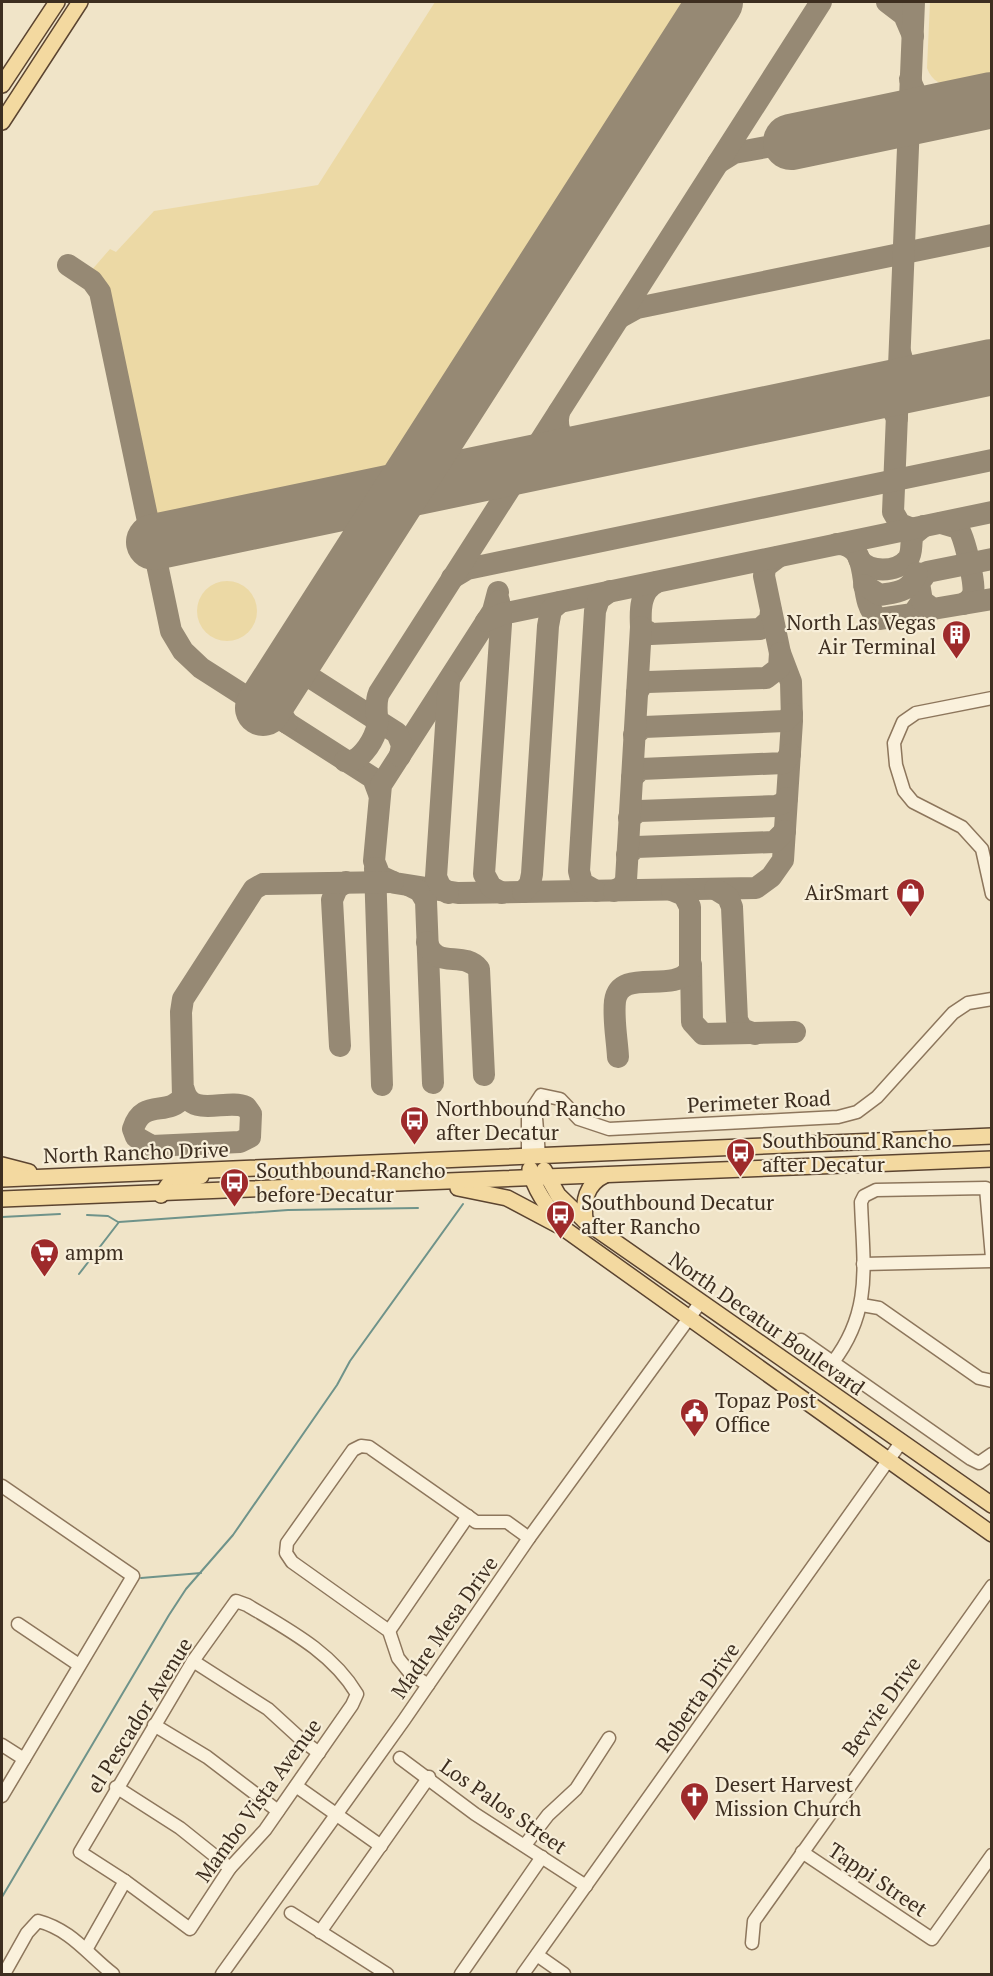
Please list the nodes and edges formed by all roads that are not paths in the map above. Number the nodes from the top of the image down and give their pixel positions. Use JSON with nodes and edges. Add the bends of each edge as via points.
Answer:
{"nodes":[{"id":1,"x":57,"y":2,"type":"edge"},
{"id":2,"x":80,"y":2,"type":"edge"},
{"id":3,"x":2,"y":85,"type":"edge"},
{"id":4,"x":2,"y":122,"type":"edge"},
{"id":5,"x":992,"y":698,"type":"edge"},
{"id":6,"x":992,"y":894,"type":"edge"},
{"id":7,"x":992,"y":999,"type":"edge"},
{"id":8,"x":991,"y":1135,"type":"edge"},
{"id":9,"x":533,"y":1157,"type":"junction"},
{"id":10,"x":992,"y":1158,"type":"edge"},
{"id":11,"x":2,"y":1166,"type":"edge"},
{"id":12,"x":225,"y":1170,"type":"junction"},
{"id":13,"x":56,"y":1175,"type":"junction"},
{"id":14,"x":605,"y":1175,"type":"junction"},
{"id":15,"x":539,"y":1177,"type":"junction"},
{"id":16,"x":2,"y":1179,"type":"edge"},
{"id":17,"x":434,"y":1183,"type":"junction"},
{"id":18,"x":161,"y":1194,"type":"junction"},
{"id":19,"x":2,"y":1199,"type":"edge"},
{"id":20,"x":585,"y":1221,"type":"junction"},
{"id":21,"x":566,"y":1230,"type":"junction"},
{"id":22,"x":992,"y":1259,"type":"edge"},
{"id":23,"x":863,"y":1264,"type":"junction"},
{"id":24,"x":700,"y":1303,"type":"junction"},
{"id":25,"x":862,"y":1305,"type":"junction"},
{"id":26,"x":689,"y":1317,"type":"junction"},
{"id":27,"x":801,"y":1340,"type":"dead end"},
{"id":28,"x":833,"y":1362,"type":"junction"},
{"id":29,"x":992,"y":1381,"type":"edge"},
{"id":30,"x":806,"y":1402,"type":"junction"},
{"id":31,"x":875,"y":1422,"type":"junction"},
{"id":32,"x":902,"y":1441,"type":"junction"},
{"id":33,"x":992,"y":1454,"type":"edge"},
{"id":34,"x":888,"y":1462,"type":"junction"},
{"id":35,"x":2,"y":1486,"type":"edge"},
{"id":36,"x":992,"y":1505,"type":"edge"},
{"id":37,"x":468,"y":1516,"type":"junction"},
{"id":38,"x":992,"y":1534,"type":"edge"},
{"id":39,"x":530,"y":1538,"type":"junction"},
{"id":40,"x":992,"y":1586,"type":"edge"},
{"id":41,"x":18,"y":1624,"type":"dead end"},
{"id":42,"x":389,"y":1631,"type":"junction"},
{"id":43,"x":193,"y":1661,"type":"junction"},
{"id":44,"x":80,"y":1665,"type":"junction"},
{"id":45,"x":428,"y":1685,"type":"junction"},
{"id":46,"x":357,"y":1694,"type":"joint"},
{"id":47,"x":154,"y":1725,"type":"junction"},
{"id":48,"x":609,"y":1738,"type":"dead end"},
{"id":49,"x":2,"y":1745,"type":"edge"},
{"id":50,"x":319,"y":1753,"type":"junction"},
{"id":51,"x":400,"y":1758,"type":"dead end"},
{"id":52,"x":24,"y":1760,"type":"junction"},
{"id":53,"x":429,"y":1777,"type":"junction"},
{"id":54,"x":296,"y":1786,"type":"junction"},
{"id":55,"x":116,"y":1787,"type":"junction"},
{"id":56,"x":2,"y":1796,"type":"edge"},
{"id":57,"x":278,"y":1811,"type":"junction"},
{"id":58,"x":337,"y":1815,"type":"junction"},
{"id":59,"x":525,"y":1845,"type":"junction"},
{"id":60,"x":381,"y":1846,"type":"junction"},
{"id":61,"x":802,"y":1852,"type":"junction"},
{"id":62,"x":992,"y":1855,"type":"edge"},
{"id":63,"x":542,"y":1857,"type":"junction"},
{"id":64,"x":230,"y":1868,"type":"junction"},
{"id":65,"x":125,"y":1881,"type":"junction"},
{"id":66,"x":586,"y":1886,"type":"junction"},
{"id":67,"x":291,"y":1913,"type":"dead end"},
{"id":68,"x":320,"y":1932,"type":"junction"},
{"id":69,"x":752,"y":1943,"type":"dead end"},
{"id":70,"x":87,"y":1948,"type":"junction"},
{"id":71,"x":537,"y":1955,"type":"junction"},
{"id":72,"x":4,"y":1974,"type":"edge"},
{"id":73,"x":113,"y":1974,"type":"edge"},
{"id":74,"x":222,"y":1974,"type":"edge"},
{"id":75,"x":387,"y":1974,"type":"edge"},
{"id":76,"x":460,"y":1974,"type":"edge"},
{"id":77,"x":523,"y":1974,"type":"edge"},
{"id":78,"x":564,"y":1974,"type":"edge"}],
"edges":[{"from":1,"to":3,"type":"main road"},
{"from":2,"to":4,"type":"main road"},
{"from":5,"to":6,"type":"street","via":[[916,713],[903,722],[894,743],[904,791],[913,802],[962,827],[982,849]]},
{"from":7,"to":9,"type":"street","name":"Perimeter Road","via":[[968,1003],[953,1013],[877,1096],[857,1112],[838,1117],[609,1129],[579,1119],[560,1099],[541,1095],[528,1115]]},
{"from":8,"to":9,"type":"main road","name":"North Rancho Drive"},
{"from":9,"to":12,"type":"main road","name":"North Rancho Drive"},
{"from":9,"to":15,"type":"main road","name":"North Decatur Boulevard"},
{"from":10,"to":14,"type":"main road","name":"North Rancho Drive"},
{"from":11,"to":13,"type":"main road"},
{"from":12,"to":13,"type":"main road","name":"North Rancho Drive"},
{"from":12,"to":18,"type":"main road","via":[[172,1183]]},
{"from":13,"to":16,"type":"main road","name":"North Rancho Drive"},
{"from":14,"to":15,"type":"main road","name":"North Rancho Drive"},
{"from":14,"to":20,"type":"main road","via":[[594,1180],[586,1195]]},
{"from":15,"to":17,"type":"main road","name":"North Rancho Drive"},
{"from":15,"to":20,"type":"main road","name":"North Decatur Boulevard"},
{"from":15,"to":21,"type":"main road","name":"North Decatur Boulevard"},
{"from":17,"to":18,"type":"main road","name":"North Rancho Drive"},
{"from":17,"to":21,"type":"main road","via":[[507,1198]]},
{"from":18,"to":19,"type":"main road","name":"North Rancho Drive"},
{"from":20,"to":24,"type":"main road","name":"North Decatur Boulevard"},
{"from":21,"to":26,"type":"main road","name":"North Decatur Boulevard"},
{"from":22,"to":23,"type":"street"},
{"from":22,"to":23,"type":"street","via":[[986,1188],[876,1190],[861,1202]]},
{"from":23,"to":25,"type":"street"},
{"from":24,"to":26,"type":"street","name":"Madre Mesa Drive"},
{"from":24,"to":31,"type":"main road","name":"North Decatur Boulevard"},
{"from":25,"to":28,"type":"street"},
{"from":25,"to":29,"type":"street","via":[[879,1308],[979,1378]]},
{"from":26,"to":30,"type":"main road","name":"North Decatur Boulevard"},
{"from":26,"to":39,"type":"street","name":"Madre Mesa Drive"},
{"from":27,"to":28,"type":"street"},
{"from":28,"to":33,"type":"street","via":[[971,1459],[979,1463]]},
{"from":30,"to":31,"type":"main road","via":[[816,1394],[843,1411]]},
{"from":30,"to":34,"type":"main road","name":"North Decatur Boulevard"},
{"from":31,"to":32,"type":"main road","name":"North Decatur Boulevard"},
{"from":32,"to":34,"type":"street","name":"Roberta Drive"},
{"from":32,"to":36,"type":"main road","name":"North Decatur Boulevard"},
{"from":34,"to":38,"type":"main road","name":"North Decatur Boulevard"},
{"from":34,"to":66,"type":"street","name":"Roberta Drive"},
{"from":35,"to":44,"type":"street","via":[[133,1576]]},
{"from":37,"to":39,"type":"street","via":[[476,1522],[507,1522]]},
{"from":37,"to":42,"type":"street"},
{"from":37,"to":42,"type":"street","via":[[369,1447],[361,1446],[353,1450],[287,1543],[286,1553],[292,1562]]},
{"from":39,"to":45,"type":"street","name":"Madre Mesa Drive"},
{"from":40,"to":61,"type":"street","name":"Bevvie Drive"},
{"from":41,"to":44,"type":"street"},
{"from":42,"to":45,"type":"street","via":[[398,1658],[410,1673]]},
{"from":43,"to":46,"type":"street","name":"el Pescador Avenue","via":[[236,1601],[314,1647]]},
{"from":43,"to":47,"type":"street","name":"el Pescador Avenue"},
{"from":43,"to":50,"type":"street","via":[[268,1709]]},
{"from":44,"to":52,"type":"street"},
{"from":45,"to":58,"type":"street","name":"Madre Mesa Drive"},
{"from":46,"to":50,"type":"street","name":"Mambo Vista Avenue"},
{"from":47,"to":55,"type":"street","name":"el Pescador Avenue"},
{"from":47,"to":57,"type":"street","via":[[207,1757]]},
{"from":48,"to":59,"type":"street","via":[[576,1789],[548,1815]]},
{"from":49,"to":52,"type":"street"},
{"from":50,"to":54,"type":"street","name":"Mambo Vista Avenue"},
{"from":51,"to":53,"type":"street","name":"Los Palos Street"},
{"from":52,"to":56,"type":"street"},
{"from":53,"to":59,"type":"street","name":"Los Palos Street","via":[[475,1814]]},
{"from":53,"to":60,"type":"street"},
{"from":54,"to":57,"type":"street","name":"Mambo Vista Avenue"},
{"from":54,"to":58,"type":"street"},
{"from":55,"to":64,"type":"street","via":[[180,1828]]},
{"from":55,"to":65,"type":"street","name":"el Pescador Avenue","via":[[80,1852]]},
{"from":57,"to":64,"type":"street","name":"Mambo Vista Avenue"},
{"from":58,"to":60,"type":"street"},
{"from":58,"to":74,"type":"street","name":"Madre Mesa Drive"},
{"from":59,"to":63,"type":"street","name":"Los Palos Street"},
{"from":60,"to":68,"type":"street"},
{"from":61,"to":62,"type":"street","name":"Tappi Street","via":[[932,1939]]},
{"from":61,"to":69,"type":"street","name":"Bevvie Drive","via":[[754,1921]]},
{"from":63,"to":66,"type":"street","name":"Los Palos Street"},
{"from":63,"to":76,"type":"street"},
{"from":64,"to":65,"type":"street","name":"Mambo Vista Avenue","via":[[190,1929]]},
{"from":65,"to":70,"type":"street"},
{"from":66,"to":71,"type":"street","name":"Roberta Drive"},
{"from":67,"to":68,"type":"street"},
{"from":68,"to":75,"type":"street"},
{"from":70,"to":72,"type":"street","via":[[38,1920]]},
{"from":70,"to":73,"type":"street"},
{"from":71,"to":77,"type":"street","name":"Roberta Drive"},
{"from":71,"to":78,"type":"street"}]}
